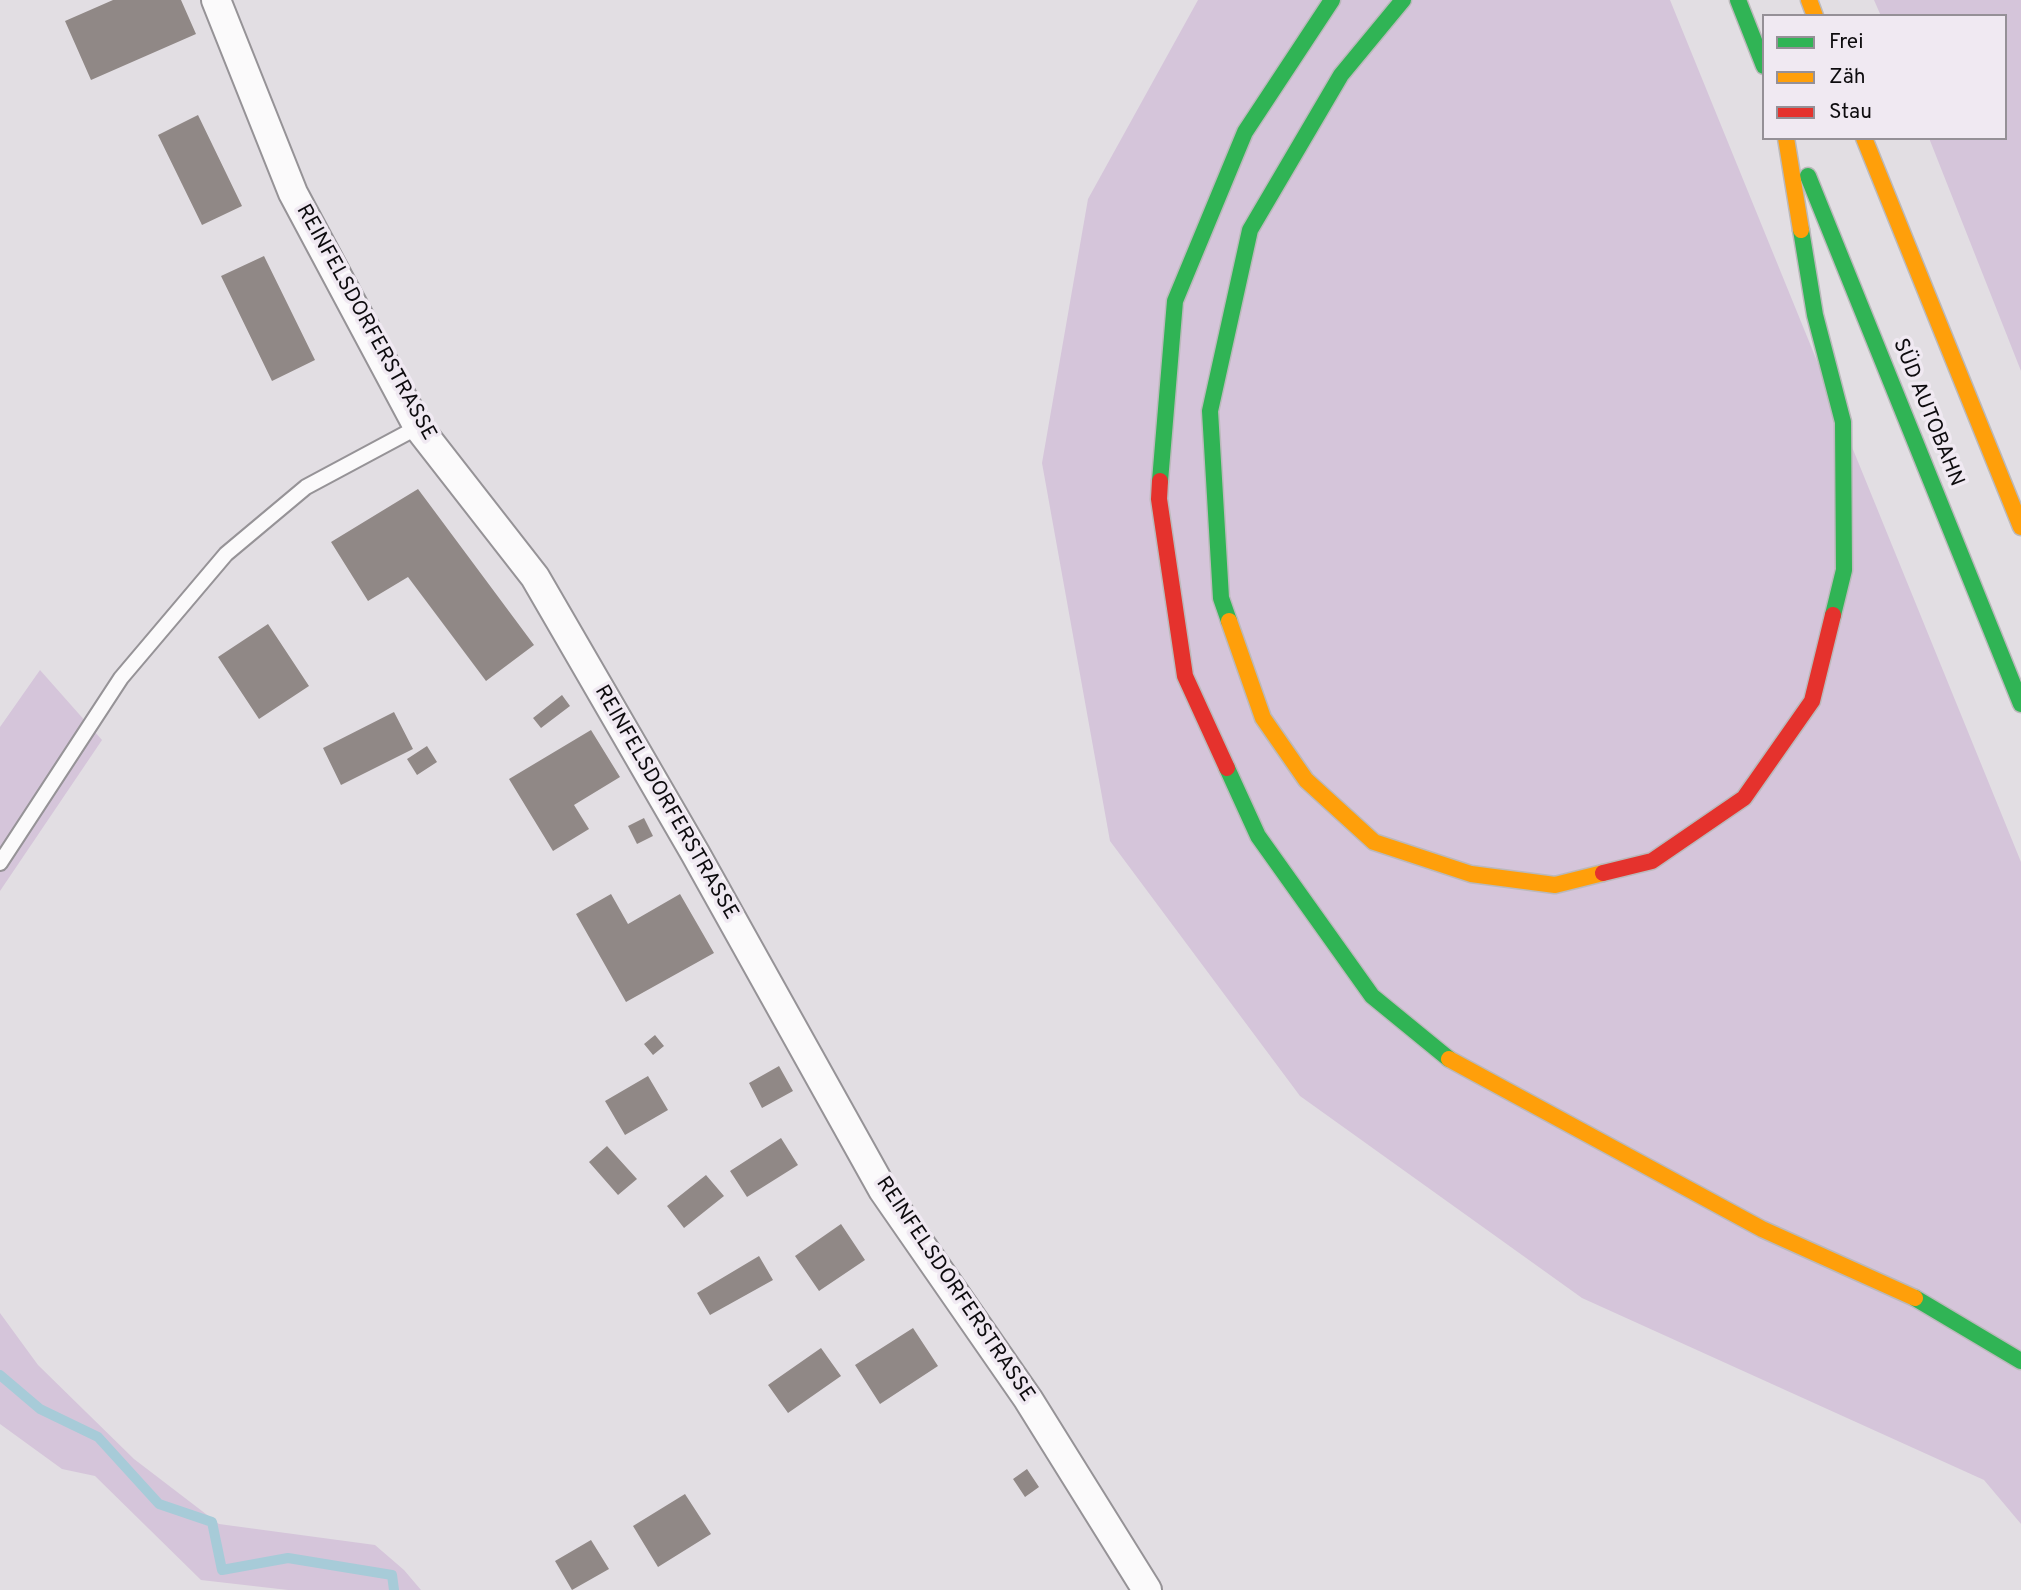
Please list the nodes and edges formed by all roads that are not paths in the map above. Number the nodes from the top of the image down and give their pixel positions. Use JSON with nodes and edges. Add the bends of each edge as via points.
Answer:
{"nodes":[{"id":1,"x":216,"y":0,"type":"edge"},
{"id":2,"x":1332,"y":0,"type":"edge"},
{"id":3,"x":1403,"y":0,"type":"edge"},
{"id":4,"x":1738,"y":0,"type":"edge"},
{"id":5,"x":1762,"y":61,"type":"edge"},
{"id":6,"x":1786,"y":140,"type":"edge"},
{"id":7,"x":1794,"y":140,"type":"edge"},
{"id":8,"x":1865,"y":140,"type":"edge"},
{"id":9,"x":418,"y":427,"type":"junction"},
{"id":10,"x":2021,"y":527,"type":"edge"},
{"id":11,"x":2021,"y":704,"type":"edge"},
{"id":12,"x":0,"y":863,"type":"edge"},
{"id":13,"x":2021,"y":1361,"type":"edge"},
{"id":14,"x":1147,"y":1590,"type":"edge"}],
"edges":[{"from":1,"to":9,"type":"street","name":"REINFELSDORFERSTRASSE","via":[[293,192]]},
{"from":2,"to":13,"type":"highway","via":[[1245,132],[1175,302],[1159,499],[1185,676],[1258,836],[1372,996],[1450,1060],[1762,1228],[1921,1301]]},
{"from":3,"to":6,"type":"highway","via":[[1340,75],[1250,230],[1210,411],[1221,598],[1263,718],[1306,780],[1374,842],[1471,874],[1555,885],[1652,861],[1744,798],[1812,701],[1844,570],[1843,422],[1815,315]]},
{"from":4,"to":5,"type":"highway"},
{"from":7,"to":11,"type":"highway","name":"SÜD AUTOBAHN"},
{"from":8,"to":10,"type":"highway"},
{"from":9,"to":12,"type":"lane","via":[[306,487],[226,554],[121,678]]},
{"from":9,"to":14,"type":"street","name":"REINFELSDORFERSTRASSE","via":[[535,577],[883,1190],[1028,1399]]}]}
